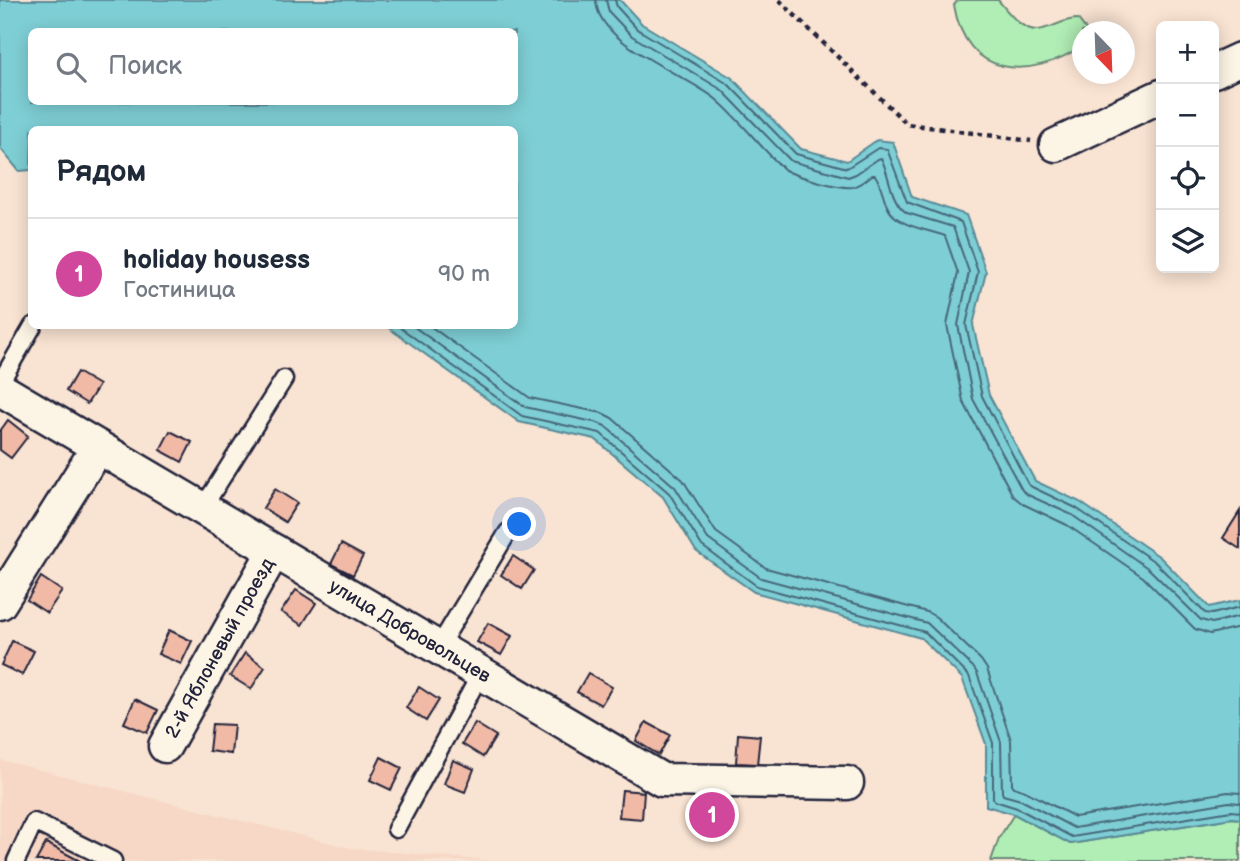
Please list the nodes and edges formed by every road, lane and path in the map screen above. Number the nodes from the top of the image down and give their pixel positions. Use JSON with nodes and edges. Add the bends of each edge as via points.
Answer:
{"nodes":[{"id":1,"x":779,"y":0,"type":"edge"},
{"id":2,"x":1240,"y":59,"type":"edge"},
{"id":3,"x":1219,"y":69,"type":"edge"},
{"id":4,"x":1156,"y":98,"type":"edge"},
{"id":5,"x":1056,"y":145,"type":"joint"},
{"id":6,"x":31,"y":329,"type":"edge"},
{"id":7,"x":284,"y":379,"type":"dead end"},
{"id":8,"x":0,"y":383,"type":"edge"},
{"id":9,"x":0,"y":389,"type":"edge"},
{"id":10,"x":98,"y":447,"type":"junction"},
{"id":11,"x":202,"y":509,"type":"junction"},
{"id":12,"x":508,"y":532,"type":"dead end"},
{"id":13,"x":274,"y":551,"type":"junction"},
{"id":14,"x":0,"y":603,"type":"edge"},
{"id":15,"x":438,"y":648,"type":"junction"},
{"id":16,"x":481,"y":673,"type":"junction"},
{"id":17,"x":165,"y":746,"type":"dead end"},
{"id":18,"x":847,"y":783,"type":"dead end"},
{"id":19,"x":396,"y":829,"type":"dead end"},
{"id":20,"x":16,"y":861,"type":"edge"},
{"id":21,"x":113,"y":861,"type":"edge"}],
"edges":[{"from":1,"to":5,"type":"path","via":[[907,124]]},
{"from":2,"to":3,"type":"street"},
{"from":4,"to":5,"type":"street"},
{"from":6,"to":8,"type":"lane"},
{"from":7,"to":11,"type":"lane"},
{"from":9,"to":10,"type":"street","name":"улица Добровольцев"},
{"from":10,"to":11,"type":"street","name":"улица Добровольцев"},
{"from":10,"to":14,"type":"street"},
{"from":11,"to":13,"type":"street","name":"улица Добровольцев"},
{"from":12,"to":15,"type":"lane"},
{"from":13,"to":15,"type":"street","name":"улица Добровольцев"},
{"from":13,"to":17,"type":"street","name":"2-й Яблоневый проезд"},
{"from":15,"to":16,"type":"street","name":"улица Добровольцев"},
{"from":16,"to":18,"type":"street","name":"улица Добровольцев","via":[[662,780]]},
{"from":16,"to":19,"type":"lane"},
{"from":20,"to":21,"type":"lane","via":[[34,822]]}]}
